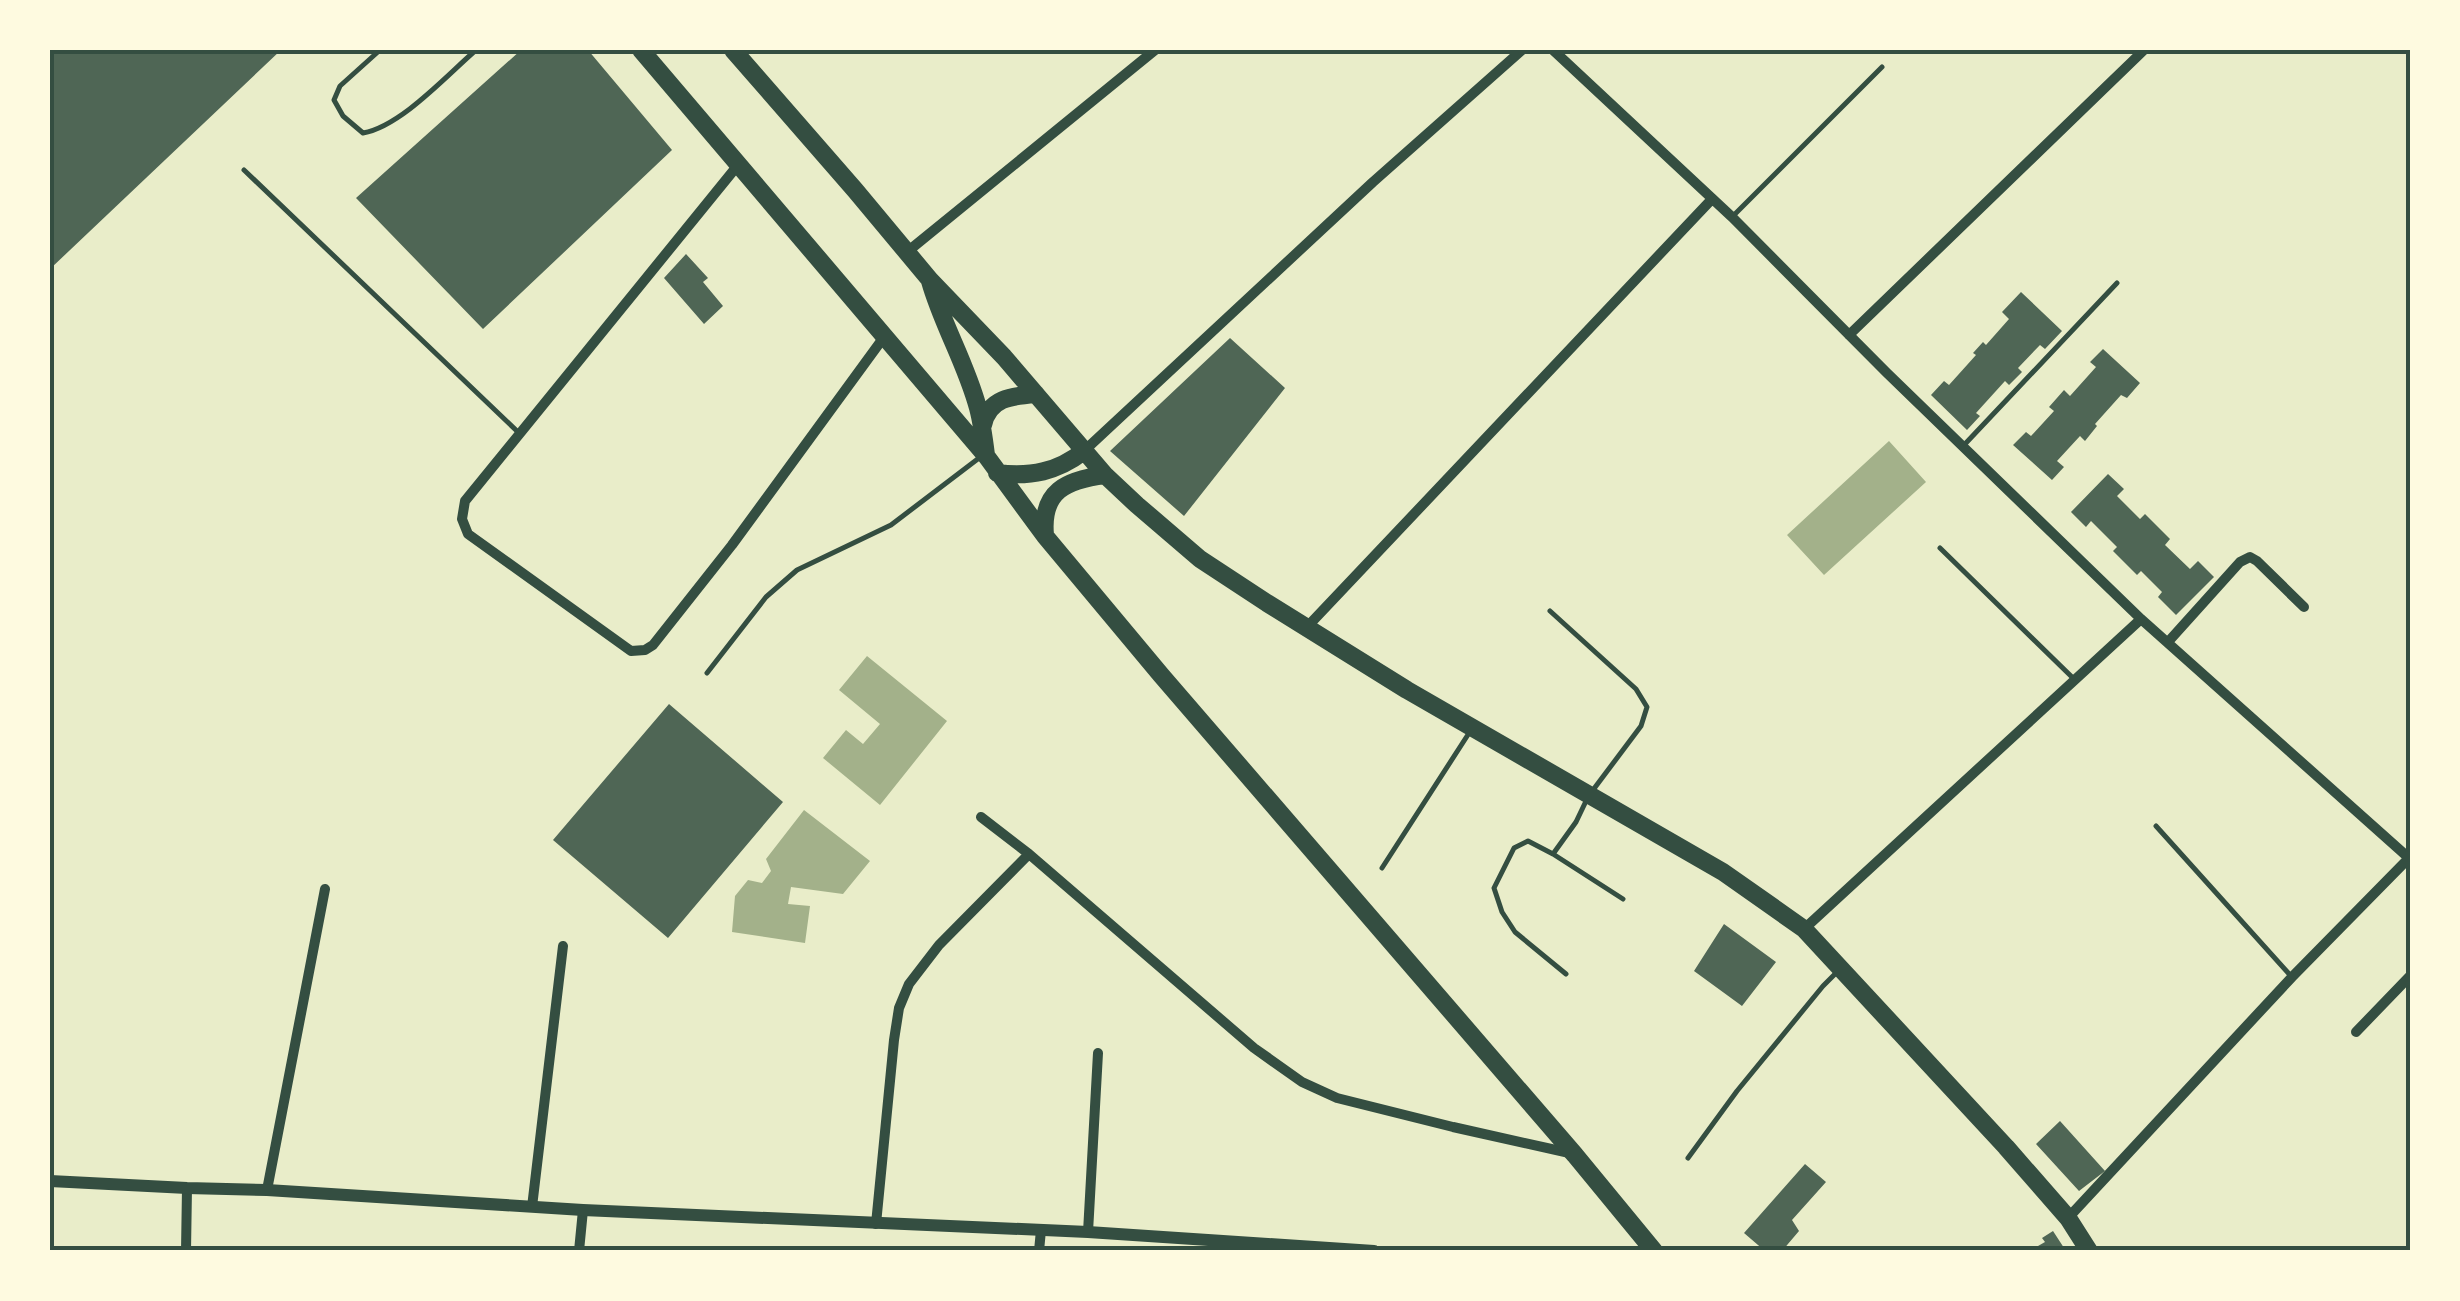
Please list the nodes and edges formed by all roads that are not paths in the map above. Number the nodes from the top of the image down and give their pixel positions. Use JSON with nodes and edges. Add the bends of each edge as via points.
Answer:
{"nodes":[{"id":1,"x":380,"y":50,"type":"edge"},
{"id":2,"x":476,"y":50,"type":"edge"},
{"id":3,"x":641,"y":50,"type":"edge"},
{"id":4,"x":733,"y":50,"type":"edge"},
{"id":5,"x":1155,"y":50,"type":"edge"},
{"id":6,"x":1522,"y":50,"type":"edge"},
{"id":7,"x":1554,"y":50,"type":"edge"},
{"id":8,"x":2144,"y":50,"type":"edge"},
{"id":9,"x":1882,"y":67,"type":"dead end"},
{"id":10,"x":738,"y":165,"type":"junction"},
{"id":11,"x":244,"y":170,"type":"dead end"},
{"id":12,"x":1712,"y":199,"type":"junction"},
{"id":13,"x":1732,"y":217,"type":"junction"},
{"id":14,"x":906,"y":252,"type":"junction"},
{"id":15,"x":930,"y":280,"type":"junction"},
{"id":16,"x":2117,"y":283,"type":"dead end"},
{"id":17,"x":1849,"y":335,"type":"junction"},
{"id":18,"x":884,"y":337,"type":"junction"},
{"id":19,"x":1036,"y":394,"type":"junction"},
{"id":20,"x":982,"y":428,"type":"junction"},
{"id":21,"x":520,"y":434,"type":"junction"},
{"id":22,"x":1962,"y":446,"type":"junction"},
{"id":23,"x":1084,"y":451,"type":"junction"},
{"id":24,"x":990,"y":461,"type":"junction"},
{"id":25,"x":1105,"y":476,"type":"junction"},
{"id":26,"x":1045,"y":536,"type":"junction"},
{"id":27,"x":1940,"y":548,"type":"dead end"},
{"id":28,"x":2304,"y":607,"type":"dead end"},
{"id":29,"x":1550,"y":611,"type":"dead end"},
{"id":30,"x":2141,"y":619,"type":"junction"},
{"id":31,"x":1307,"y":627,"type":"junction"},
{"id":32,"x":2168,"y":642,"type":"junction"},
{"id":33,"x":707,"y":672,"type":"dead end"},
{"id":34,"x":2074,"y":679,"type":"junction"},
{"id":35,"x":1472,"y":728,"type":"junction"},
{"id":36,"x":1589,"y":795,"type":"junction"},
{"id":37,"x":981,"y":817,"type":"dead end"},
{"id":38,"x":2156,"y":826,"type":"dead end"},
{"id":39,"x":1029,"y":854,"type":"junction"},
{"id":40,"x":1553,"y":854,"type":"junction"},
{"id":41,"x":2410,"y":859,"type":"edge"},
{"id":42,"x":1382,"y":868,"type":"dead end"},
{"id":43,"x":324,"y":889,"type":"dead end"},
{"id":44,"x":1623,"y":900,"type":"dead end"},
{"id":45,"x":1804,"y":929,"type":"junction"},
{"id":46,"x":563,"y":946,"type":"dead end"},
{"id":47,"x":1840,"y":969,"type":"junction"},
{"id":48,"x":1566,"y":974,"type":"dead end"},
{"id":49,"x":2410,"y":976,"type":"edge"},
{"id":50,"x":2292,"y":977,"type":"junction"},
{"id":51,"x":2356,"y":1032,"type":"dead end"},
{"id":52,"x":1098,"y":1053,"type":"dead end"},
{"id":53,"x":1574,"y":1154,"type":"junction"},
{"id":54,"x":1688,"y":1158,"type":"dead end"},
{"id":55,"x":50,"y":1181,"type":"edge"},
{"id":56,"x":187,"y":1188,"type":"junction"},
{"id":57,"x":267,"y":1190,"type":"junction"},
{"id":58,"x":532,"y":1207,"type":"junction"},
{"id":59,"x":582,"y":1210,"type":"junction"},
{"id":60,"x":2068,"y":1218,"type":"junction"},
{"id":61,"x":876,"y":1224,"type":"junction"},
{"id":62,"x":1041,"y":1230,"type":"junction"},
{"id":63,"x":1088,"y":1232,"type":"junction"},
{"id":64,"x":1203,"y":1245,"type":"edge"},
{"id":65,"x":186,"y":1251,"type":"edge"},
{"id":66,"x":579,"y":1251,"type":"edge"},
{"id":67,"x":1039,"y":1251,"type":"edge"},
{"id":68,"x":1374,"y":1251,"type":"edge"},
{"id":69,"x":1654,"y":1251,"type":"edge"},
{"id":70,"x":2089,"y":1251,"type":"edge"}],
"edges":[{"from":1,"to":2,"type":"lane","via":[[340,86],[334,100],[363,133],[396,120]]},
{"from":3,"to":10,"type":"main road"},
{"from":4,"to":14,"type":"main road"},
{"from":5,"to":14,"type":"street"},
{"from":6,"to":23,"type":"street"},
{"from":7,"to":12,"type":"street"},
{"from":8,"to":17,"type":"street"},
{"from":9,"to":13,"type":"lane"},
{"from":10,"to":18,"type":"main road"},
{"from":10,"to":21,"type":"street"},
{"from":11,"to":21,"type":"lane"},
{"from":12,"to":13,"type":"street"},
{"from":12,"to":31,"type":"street"},
{"from":13,"to":17,"type":"street"},
{"from":14,"to":15,"type":"main road"},
{"from":15,"to":19,"type":"main road"},
{"from":15,"to":20,"type":"main road"},
{"from":16,"to":22,"type":"lane"},
{"from":17,"to":22,"type":"street"},
{"from":18,"to":21,"type":"street","via":[[732,545],[645,650],[631,651],[468,534],[465,502]]},
{"from":18,"to":24,"type":"main road"},
{"from":19,"to":20,"type":"main road","via":[[1000,400]]},
{"from":19,"to":23,"type":"main road"},
{"from":20,"to":24,"type":"main road"},
{"from":22,"to":30,"type":"street"},
{"from":23,"to":24,"type":"main road","via":[[1044,473],[1014,475]]},
{"from":23,"to":25,"type":"main road"},
{"from":24,"to":26,"type":"main road"},
{"from":24,"to":33,"type":"lane","via":[[891,525],[796,570]]},
{"from":25,"to":26,"type":"main road","via":[[1053,494]]},
{"from":25,"to":31,"type":"main road","via":[[1200,559]]},
{"from":26,"to":53,"type":"main road"},
{"from":27,"to":34,"type":"lane"},
{"from":28,"to":32,"type":"street","via":[[2250,557]]},
{"from":29,"to":36,"type":"lane","via":[[1636,689],[1647,708]]},
{"from":30,"to":32,"type":"street"},
{"from":30,"to":34,"type":"street"},
{"from":31,"to":35,"type":"main road"},
{"from":32,"to":41,"type":"street"},
{"from":34,"to":45,"type":"street"},
{"from":35,"to":36,"type":"main road"},
{"from":35,"to":42,"type":"lane"},
{"from":36,"to":40,"type":"lane"},
{"from":36,"to":45,"type":"main road","via":[[1724,872]]},
{"from":37,"to":39,"type":"street"},
{"from":38,"to":50,"type":"lane"},
{"from":39,"to":53,"type":"street","via":[[1302,1082],[1337,1098]]},
{"from":39,"to":61,"type":"street","via":[[939,945],[899,1008]]},
{"from":40,"to":44,"type":"lane"},
{"from":40,"to":48,"type":"lane","via":[[1528,841],[1514,848],[1494,888],[1515,932]]},
{"from":41,"to":50,"type":"street"},
{"from":43,"to":57,"type":"street"},
{"from":45,"to":47,"type":"main road"},
{"from":46,"to":58,"type":"street"},
{"from":47,"to":54,"type":"lane"},
{"from":47,"to":60,"type":"main road"},
{"from":49,"to":51,"type":"street"},
{"from":50,"to":60,"type":"street"},
{"from":52,"to":63,"type":"street"},
{"from":53,"to":69,"type":"main road"},
{"from":55,"to":56,"type":"street"},
{"from":56,"to":57,"type":"street"},
{"from":56,"to":65,"type":"street"},
{"from":57,"to":58,"type":"street"},
{"from":58,"to":59,"type":"street"},
{"from":59,"to":61,"type":"street"},
{"from":59,"to":66,"type":"street"},
{"from":60,"to":70,"type":"main road"},
{"from":61,"to":62,"type":"street"},
{"from":62,"to":63,"type":"street"},
{"from":62,"to":67,"type":"street"},
{"from":63,"to":64,"type":"street"},
{"from":64,"to":68,"type":"street"}]}
